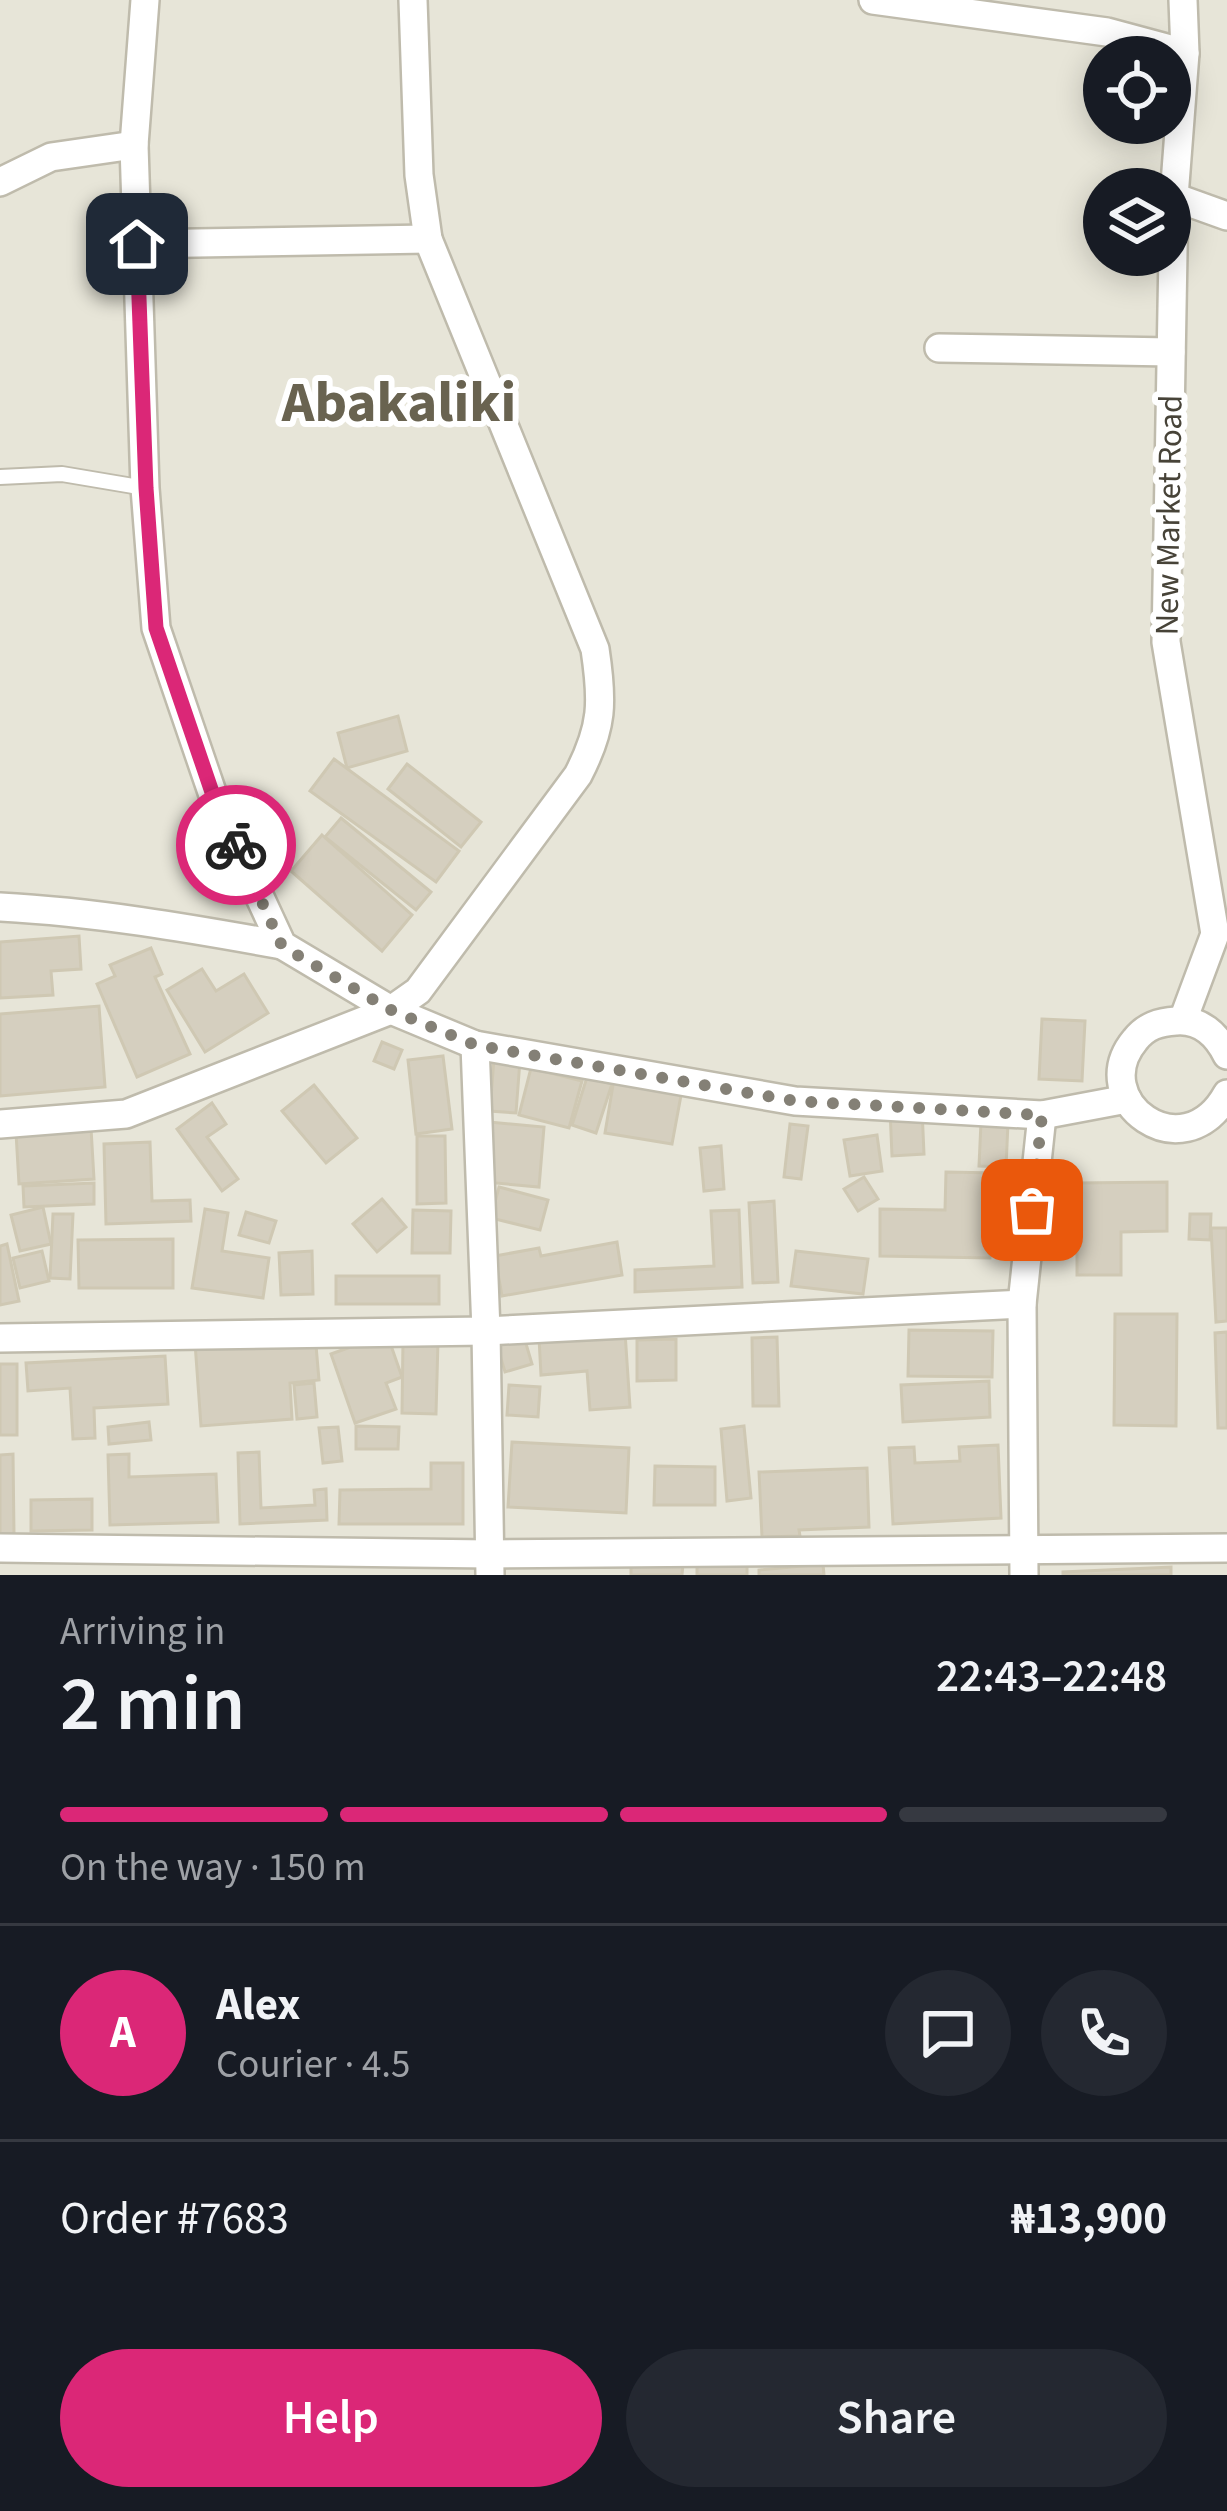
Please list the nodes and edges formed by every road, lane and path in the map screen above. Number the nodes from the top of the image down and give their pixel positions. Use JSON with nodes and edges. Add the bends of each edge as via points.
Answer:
{"nodes":[{"id":1,"x":145,"y":0,"type":"edge"},
{"id":2,"x":413,"y":0,"type":"edge"},
{"id":3,"x":873,"y":0,"type":"edge"},
{"id":4,"x":1183,"y":0,"type":"edge"},
{"id":5,"x":1122,"y":36,"type":"edge"},
{"id":6,"x":1184,"y":36,"type":"edge"},
{"id":7,"x":134,"y":145,"type":"junction"},
{"id":8,"x":0,"y":182,"type":"edge"},
{"id":9,"x":1191,"y":203,"type":"edge"},
{"id":10,"x":1227,"y":216,"type":"edge"},
{"id":11,"x":428,"y":238,"type":"junction"},
{"id":12,"x":137,"y":244,"type":"junction"},
{"id":13,"x":1172,"y":276,"type":"edge"},
{"id":14,"x":939,"y":348,"type":"dead end"},
{"id":15,"x":1171,"y":352,"type":"junction"},
{"id":16,"x":0,"y":477,"type":"edge"},
{"id":17,"x":146,"y":488,"type":"junction"},
{"id":18,"x":0,"y":908,"type":"edge"},
{"id":19,"x":282,"y":946,"type":"junction"},
{"id":20,"x":391,"y":1010,"type":"junction"},
{"id":21,"x":1183,"y":1020,"type":"junction"},
{"id":22,"x":475,"y":1045,"type":"junction"},
{"id":23,"x":1227,"y":1055,"type":"edge"},
{"id":24,"x":1127,"y":1100,"type":"junction"},
{"id":25,"x":1224,"y":1105,"type":"edge"},
{"id":26,"x":1042,"y":1115,"type":"junction"},
{"id":27,"x":0,"y":1124,"type":"edge"},
{"id":28,"x":1022,"y":1304,"type":"junction"},
{"id":29,"x":486,"y":1330,"type":"junction"},
{"id":30,"x":0,"y":1338,"type":"edge"},
{"id":31,"x":1227,"y":1548,"type":"edge"},
{"id":32,"x":0,"y":1549,"type":"edge"},
{"id":33,"x":1024,"y":1563,"type":"edge"},
{"id":34,"x":490,"y":1564,"type":"edge"}],
"edges":[{"from":1,"to":7,"type":"street"},
{"from":2,"to":11,"type":"street"},
{"from":3,"to":5,"type":"street"},
{"from":4,"to":6,"type":"street","name":"New Market Road"},
{"from":7,"to":8,"type":"street","via":[[51,157]]},
{"from":7,"to":12,"type":"street"},
{"from":9,"to":10,"type":"street"},
{"from":11,"to":12,"type":"street"},
{"from":11,"to":20,"type":"street","via":[[595,649],[601,690],[596,739],[578,775],[418,991]]},
{"from":12,"to":17,"type":"street"},
{"from":13,"to":15,"type":"street","name":"New Market Road"},
{"from":14,"to":15,"type":"street"},
{"from":15,"to":21,"type":"street","name":"New Market Road","via":[[1166,642],[1215,934]]},
{"from":16,"to":17,"type":"lane","via":[[62,474]]},
{"from":17,"to":19,"type":"street","via":[[156,628],[214,798]]},
{"from":18,"to":19,"type":"street","via":[[154,922]]},
{"from":19,"to":20,"type":"street"},
{"from":20,"to":22,"type":"street"},
{"from":20,"to":27,"type":"street","via":[[126,1114]]},
{"from":21,"to":23,"type":"street","via":[[1216,1036]]},
{"from":21,"to":24,"type":"street","via":[[1157,1023],[1129,1047],[1121,1076]]},
{"from":22,"to":26,"type":"street","via":[[795,1101]]},
{"from":22,"to":29,"type":"street"},
{"from":24,"to":25,"type":"street","via":[[1156,1126],[1174,1130]]},
{"from":24,"to":26,"type":"street"},
{"from":26,"to":28,"type":"street"},
{"from":28,"to":29,"type":"street"},
{"from":28,"to":33,"type":"street"},
{"from":29,"to":30,"type":"street"},
{"from":29,"to":34,"type":"street"},
{"from":31,"to":33,"type":"street"},
{"from":32,"to":34,"type":"street"},
{"from":33,"to":34,"type":"street"}]}
